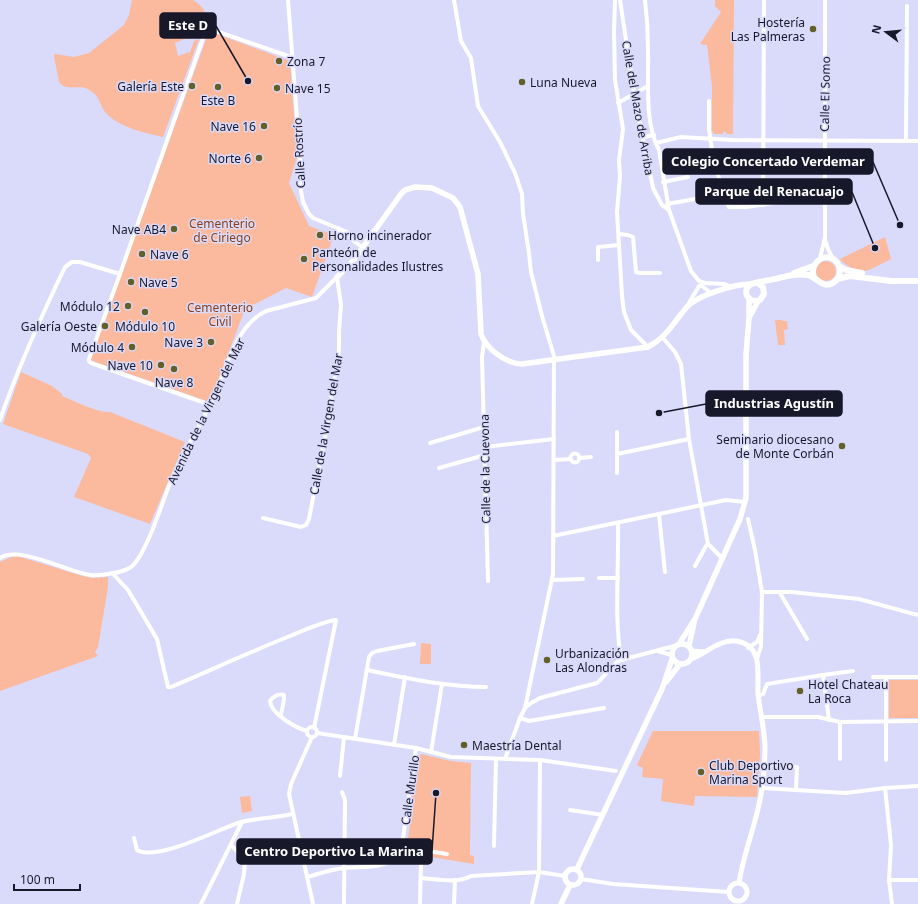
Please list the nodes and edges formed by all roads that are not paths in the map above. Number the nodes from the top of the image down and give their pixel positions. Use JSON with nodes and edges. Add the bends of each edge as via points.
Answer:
{"nodes":[{"id":1,"x":288,"y":0,"type":"edge"},
{"id":2,"x":454,"y":0,"type":"edge"},
{"id":3,"x":615,"y":0,"type":"edge"},
{"id":4,"x":620,"y":0,"type":"edge"},
{"id":5,"x":645,"y":0,"type":"edge"},
{"id":6,"x":764,"y":0,"type":"edge"},
{"id":7,"x":825,"y":0,"type":"edge"},
{"id":8,"x":908,"y":6,"type":"dead end"},
{"id":9,"x":293,"y":56,"type":"junction"},
{"id":10,"x":648,"y":86,"type":"junction"},
{"id":11,"x":634,"y":93,"type":"junction"},
{"id":12,"x":709,"y":100,"type":"dead end"},
{"id":13,"x":618,"y":103,"type":"junction"},
{"id":14,"x":654,"y":135,"type":"junction"},
{"id":15,"x":642,"y":137,"type":"junction"},
{"id":16,"x":710,"y":139,"type":"junction"},
{"id":17,"x":764,"y":140,"type":"junction"},
{"id":18,"x":824,"y":140,"type":"junction"},
{"id":19,"x":906,"y":140,"type":"junction"},
{"id":20,"x":918,"y":140,"type":"edge"},
{"id":21,"x":656,"y":143,"type":"junction"},
{"id":22,"x":688,"y":177,"type":"dead end"},
{"id":23,"x":663,"y":182,"type":"junction"},
{"id":24,"x":825,"y":196,"type":"junction"},
{"id":25,"x":695,"y":199,"type":"dead end"},
{"id":26,"x":667,"y":204,"type":"junction"},
{"id":27,"x":763,"y":205,"type":"junction"},
{"id":28,"x":669,"y":210,"type":"junction"},
{"id":29,"x":338,"y":228,"type":"junction"},
{"id":30,"x":619,"y":234,"type":"junction"},
{"id":31,"x":342,"y":237,"type":"dead end"},
{"id":32,"x":824,"y":237,"type":"junction"},
{"id":33,"x":619,"y":245,"type":"junction"},
{"id":34,"x":362,"y":247,"type":"junction"},
{"id":35,"x":820,"y":258,"type":"junction"},
{"id":36,"x":834,"y":259,"type":"junction"},
{"id":37,"x":598,"y":260,"type":"dead end"},
{"id":38,"x":813,"y":266,"type":"junction"},
{"id":39,"x":839,"y":266,"type":"junction"},
{"id":40,"x":660,"y":273,"type":"dead end"},
{"id":41,"x":120,"y":274,"type":"junction"},
{"id":42,"x":790,"y":276,"type":"junction"},
{"id":43,"x":337,"y":277,"type":"junction"},
{"id":44,"x":696,"y":277,"type":"junction"},
{"id":45,"x":918,"y":277,"type":"edge"},
{"id":46,"x":814,"y":278,"type":"junction"},
{"id":47,"x":837,"y":279,"type":"junction"},
{"id":48,"x":773,"y":280,"type":"junction"},
{"id":49,"x":918,"y":281,"type":"edge"},
{"id":50,"x":758,"y":283,"type":"junction"},
{"id":51,"x":751,"y":284,"type":"junction"},
{"id":52,"x":699,"y":286,"type":"junction"},
{"id":53,"x":733,"y":286,"type":"junction"},
{"id":54,"x":764,"y":290,"type":"junction"},
{"id":55,"x":711,"y":293,"type":"junction"},
{"id":56,"x":748,"y":296,"type":"junction"},
{"id":57,"x":700,"y":298,"type":"junction"},
{"id":58,"x":758,"y":300,"type":"junction"},
{"id":59,"x":686,"y":308,"type":"junction"},
{"id":60,"x":749,"y":318,"type":"junction"},
{"id":61,"x":663,"y":338,"type":"junction"},
{"id":62,"x":484,"y":342,"type":"junction"},
{"id":63,"x":648,"y":347,"type":"junction"},
{"id":64,"x":492,"y":349,"type":"junction"},
{"id":65,"x":482,"y":357,"type":"junction"},
{"id":66,"x":554,"y":360,"type":"junction"},
{"id":67,"x":210,"y":406,"type":"junction"},
{"id":68,"x":0,"y":420,"type":"edge"},
{"id":69,"x":484,"y":427,"type":"junction"},
{"id":70,"x":617,"y":432,"type":"dead end"},
{"id":71,"x":554,"y":439,"type":"junction"},
{"id":72,"x":689,"y":439,"type":"junction"},
{"id":73,"x":430,"y":443,"type":"dead end"},
{"id":74,"x":485,"y":447,"type":"junction"},
{"id":75,"x":617,"y":454,"type":"junction"},
{"id":76,"x":485,"y":455,"type":"junction"},
{"id":77,"x":591,"y":457,"type":"dead end"},
{"id":78,"x":554,"y":460,"type":"junction"},
{"id":79,"x":439,"y":468,"type":"dead end"},
{"id":80,"x":617,"y":473,"type":"dead end"},
{"id":81,"x":746,"y":500,"type":"junction"},
{"id":82,"x":700,"y":505,"type":"junction"},
{"id":83,"x":659,"y":515,"type":"junction"},
{"id":84,"x":263,"y":518,"type":"dead end"},
{"id":85,"x":748,"y":519,"type":"dead end"},
{"id":86,"x":618,"y":523,"type":"junction"},
{"id":87,"x":553,"y":536,"type":"junction"},
{"id":88,"x":708,"y":544,"type":"junction"},
{"id":89,"x":0,"y":558,"type":"edge"},
{"id":90,"x":722,"y":558,"type":"junction"},
{"id":91,"x":695,"y":566,"type":"dead end"},
{"id":92,"x":665,"y":572,"type":"dead end"},
{"id":93,"x":113,"y":574,"type":"junction"},
{"id":94,"x":600,"y":578,"type":"dead end"},
{"id":95,"x":618,"y":578,"type":"junction"},
{"id":96,"x":583,"y":579,"type":"dead end"},
{"id":97,"x":552,"y":580,"type":"junction"},
{"id":98,"x":488,"y":581,"type":"dead end"},
{"id":99,"x":762,"y":592,"type":"junction"},
{"id":100,"x":780,"y":593,"type":"junction"},
{"id":101,"x":918,"y":614,"type":"edge"},
{"id":102,"x":695,"y":619,"type":"junction"},
{"id":103,"x":761,"y":632,"type":"junction"},
{"id":104,"x":807,"y":639,"type":"dead end"},
{"id":105,"x":414,"y":644,"type":"dead end"},
{"id":106,"x":676,"y":645,"type":"junction"},
{"id":107,"x":690,"y":648,"type":"junction"},
{"id":108,"x":748,"y":648,"type":"junction"},
{"id":109,"x":658,"y":650,"type":"junction"},
{"id":110,"x":705,"y":652,"type":"junction"},
{"id":111,"x":757,"y":652,"type":"junction"},
{"id":112,"x":672,"y":656,"type":"junction"},
{"id":113,"x":691,"y":659,"type":"junction"},
{"id":114,"x":621,"y":660,"type":"junction"},
{"id":115,"x":680,"y":664,"type":"junction"},
{"id":116,"x":367,"y":670,"type":"junction"},
{"id":117,"x":853,"y":671,"type":"dead end"},
{"id":118,"x":823,"y":675,"type":"junction"},
{"id":119,"x":873,"y":677,"type":"dead end"},
{"id":120,"x":886,"y":677,"type":"junction"},
{"id":121,"x":918,"y":677,"type":"edge"},
{"id":122,"x":405,"y":678,"type":"junction"},
{"id":123,"x":442,"y":684,"type":"junction"},
{"id":124,"x":486,"y":687,"type":"dead end"},
{"id":125,"x":662,"y":689,"type":"junction"},
{"id":126,"x":529,"y":691,"type":"junction"},
{"id":127,"x":758,"y":696,"type":"junction"},
{"id":128,"x":536,"y":699,"type":"junction"},
{"id":129,"x":525,"y":708,"type":"junction"},
{"id":130,"x":604,"y":708,"type":"dead end"},
{"id":131,"x":281,"y":715,"type":"junction"},
{"id":132,"x":761,"y":717,"type":"junction"},
{"id":133,"x":520,"y":718,"type":"junction"},
{"id":134,"x":829,"y":720,"type":"junction"},
{"id":135,"x":886,"y":721,"type":"junction"},
{"id":136,"x":918,"y":721,"type":"edge"},
{"id":137,"x":840,"y":722,"type":"junction"},
{"id":138,"x":314,"y":728,"type":"junction"},
{"id":139,"x":307,"y":731,"type":"junction"},
{"id":140,"x":317,"y":732,"type":"junction"},
{"id":141,"x":312,"y":737,"type":"junction"},
{"id":142,"x":344,"y":737,"type":"junction"},
{"id":143,"x":355,"y":739,"type":"junction"},
{"id":144,"x":394,"y":745,"type":"junction"},
{"id":145,"x":416,"y":748,"type":"junction"},
{"id":146,"x":431,"y":752,"type":"junction"},
{"id":147,"x":496,"y":759,"type":"junction"},
{"id":148,"x":505,"y":759,"type":"junction"},
{"id":149,"x":840,"y":759,"type":"dead end"},
{"id":150,"x":540,"y":760,"type":"junction"},
{"id":151,"x":886,"y":760,"type":"dead end"},
{"id":152,"x":764,"y":764,"type":"junction"},
{"id":153,"x":616,"y":771,"type":"dead end"},
{"id":154,"x":340,"y":776,"type":"dead end"},
{"id":155,"x":918,"y":786,"type":"edge"},
{"id":156,"x":762,"y":788,"type":"junction"},
{"id":157,"x":885,"y":788,"type":"junction"},
{"id":158,"x":796,"y":790,"type":"junction"},
{"id":159,"x":342,"y":792,"type":"dead end"},
{"id":160,"x":570,"y":810,"type":"dead end"},
{"id":161,"x":292,"y":814,"type":"junction"},
{"id":162,"x":603,"y":815,"type":"junction"},
{"id":163,"x":242,"y":822,"type":"junction"},
{"id":164,"x":134,"y":838,"type":"dead end"},
{"id":165,"x":231,"y":845,"type":"junction"},
{"id":166,"x":402,"y":846,"type":"junction"},
{"id":167,"x":494,"y":846,"type":"dead end"},
{"id":168,"x":447,"y":854,"type":"dead end"},
{"id":169,"x":421,"y":858,"type":"dead end"},
{"id":170,"x":343,"y":868,"type":"junction"},
{"id":171,"x":577,"y":869,"type":"junction"},
{"id":172,"x":539,"y":872,"type":"junction"},
{"id":173,"x":565,"y":876,"type":"junction"},
{"id":174,"x":307,"y":877,"type":"junction"},
{"id":175,"x":421,"y":878,"type":"junction"},
{"id":176,"x":581,"y":879,"type":"junction"},
{"id":177,"x":455,"y":880,"type":"junction"},
{"id":178,"x":889,"y":880,"type":"junction"},
{"id":179,"x":918,"y":880,"type":"edge"},
{"id":180,"x":739,"y":882,"type":"junction"},
{"id":181,"x":570,"y":885,"type":"junction"},
{"id":182,"x":728,"y":892,"type":"junction"},
{"id":183,"x":743,"y":902,"type":"edge"},
{"id":184,"x":201,"y":904,"type":"edge"},
{"id":185,"x":237,"y":904,"type":"edge"},
{"id":186,"x":313,"y":904,"type":"edge"},
{"id":187,"x":344,"y":904,"type":"edge"},
{"id":188,"x":420,"y":904,"type":"edge"},
{"id":189,"x":454,"y":904,"type":"edge"},
{"id":190,"x":532,"y":904,"type":"edge"},
{"id":191,"x":561,"y":904,"type":"edge"},
{"id":192,"x":892,"y":904,"type":"edge"}],
"edges":[{"from":1,"to":9,"type":"street","name":"Calle Rostrío"},
{"from":2,"to":66,"type":"street","via":[[461,41],[471,58],[478,106],[500,142],[522,194],[531,272]]},
{"from":3,"to":13,"type":"street","name":"Calle del Mazo de Arriba","via":[[615,80]]},
{"from":4,"to":11,"type":"street","name":"Calle del Mazo de Arriba"},
{"from":5,"to":10,"type":"street"},
{"from":6,"to":17,"type":"street"},
{"from":7,"to":18,"type":"street","name":"Calle El Somo"},
{"from":8,"to":19,"type":"street"},
{"from":9,"to":29,"type":"street","name":"Calle Rostrío","via":[[299,174],[303,202],[313,218]]},
{"from":9,"to":41,"type":"street","via":[[210,29],[206,30]]},
{"from":10,"to":11,"type":"street"},
{"from":10,"to":14,"type":"street"},
{"from":11,"to":13,"type":"street"},
{"from":11,"to":15,"type":"street","name":"Calle del Mazo de Arriba"},
{"from":12,"to":16,"type":"street"},
{"from":13,"to":30,"type":"street","name":"Calle del Mazo de Arriba","via":[[623,129],[618,160]]},
{"from":14,"to":15,"type":"street"},
{"from":14,"to":21,"type":"street"},
{"from":15,"to":28,"type":"street","name":"Calle del Mazo de Arriba","via":[[653,188],[662,205]]},
{"from":16,"to":17,"type":"street"},
{"from":16,"to":21,"type":"street","via":[[681,138]]},
{"from":16,"to":27,"type":"street","via":[[722,195],[729,207]]},
{"from":17,"to":18,"type":"street"},
{"from":17,"to":27,"type":"street"},
{"from":18,"to":19,"type":"street"},
{"from":18,"to":24,"type":"street","name":"Calle El Somo"},
{"from":19,"to":20,"type":"street"},
{"from":21,"to":23,"type":"street"},
{"from":22,"to":23,"type":"street"},
{"from":23,"to":26,"type":"street"},
{"from":24,"to":27,"type":"street"},
{"from":24,"to":32,"type":"street","name":"Calle El Somo"},
{"from":25,"to":26,"type":"street"},
{"from":26,"to":28,"type":"street"},
{"from":28,"to":44,"type":"street","via":[[687,262]]},
{"from":29,"to":31,"type":"street"},
{"from":29,"to":34,"type":"street","name":"Calle Rostrío","via":[[347,232],[351,239]]},
{"from":30,"to":33,"type":"street","name":"Calle del Mazo de Arriba"},
{"from":30,"to":40,"type":"street","via":[[633,237],[636,272]]},
{"from":32,"to":35,"type":"street","name":"Calle El Somo"},
{"from":32,"to":36,"type":"street","name":"Calle El Somo"},
{"from":33,"to":37,"type":"street","via":[[598,247]]},
{"from":33,"to":63,"type":"street","name":"Calle del Mazo de Arriba","via":[[624,312],[631,330]]},
{"from":34,"to":43,"type":"main road","name":"Avenida de la Virgen del Mar","via":[[353,262]]},
{"from":34,"to":62,"type":"main road","name":"Avenida de la Virgen del Mar","via":[[405,190],[415,186],[432,188],[453,198],[460,207],[478,274],[481,334]]},
{"from":35,"to":36,"type":"main road"},
{"from":35,"to":38,"type":"main road"},
{"from":36,"to":39,"type":"main road"},
{"from":38,"to":42,"type":"main road"},
{"from":38,"to":46,"type":"main road"},
{"from":39,"to":45,"type":"main road","via":[[854,272],[900,278]]},
{"from":39,"to":47,"type":"main road"},
{"from":41,"to":67,"type":"street","via":[[89,361],[205,402]]},
{"from":41,"to":68,"type":"street","via":[[80,262],[72,262],[65,267],[36,327]]},
{"from":42,"to":46,"type":"main road","via":[[809,275]]},
{"from":42,"to":48,"type":"main road"},
{"from":43,"to":67,"type":"street","name":"Avenida de la Virgen del Mar","via":[[316,298],[274,308],[254,319],[233,351]]},
{"from":43,"to":84,"type":"street","name":"Calle de la Virgen del Mar","via":[[341,305],[339,350],[309,518],[306,525],[301,527]]},
{"from":44,"to":52,"type":"street"},
{"from":44,"to":53,"type":"street","via":[[705,283]]},
{"from":46,"to":47,"type":"main road","via":[[826,284]]},
{"from":47,"to":49,"type":"main road","via":[[850,276]]},
{"from":48,"to":50,"type":"main road"},
{"from":48,"to":54,"type":"main road"},
{"from":50,"to":51,"type":"main road"},
{"from":50,"to":54,"type":"main road"},
{"from":51,"to":53,"type":"main road"},
{"from":51,"to":56,"type":"main road","via":[[747,289]]},
{"from":52,"to":55,"type":"street"},
{"from":52,"to":57,"type":"street"},
{"from":52,"to":59,"type":"street"},
{"from":53,"to":55,"type":"main road"},
{"from":53,"to":56,"type":"main road","via":[[742,288]]},
{"from":54,"to":58,"type":"main road","via":[[763,296]]},
{"from":55,"to":57,"type":"main road"},
{"from":56,"to":58,"type":"main road","via":[[753,301]]},
{"from":56,"to":60,"type":"main road"},
{"from":57,"to":59,"type":"main road"},
{"from":58,"to":60,"type":"main road"},
{"from":59,"to":61,"type":"main road"},
{"from":60,"to":81,"type":"main road","via":[[746,356]]},
{"from":61,"to":63,"type":"main road"},
{"from":61,"to":72,"type":"street","via":[[681,364]]},
{"from":62,"to":64,"type":"main road"},
{"from":62,"to":65,"type":"street","name":"Calle de la Cuevona"},
{"from":63,"to":66,"type":"main road"},
{"from":64,"to":65,"type":"street","via":[[484,352]]},
{"from":64,"to":66,"type":"main road","via":[[516,364]]},
{"from":65,"to":69,"type":"street","name":"Calle de la Cuevona"},
{"from":66,"to":71,"type":"street"},
{"from":67,"to":93,"type":"street","name":"Avenida de la Virgen del Mar","via":[[171,481],[140,555],[131,567]]},
{"from":69,"to":73,"type":"street"},
{"from":69,"to":74,"type":"street","name":"Calle de la Cuevona"},
{"from":70,"to":75,"type":"street"},
{"from":71,"to":74,"type":"street"},
{"from":71,"to":78,"type":"street"},
{"from":72,"to":75,"type":"street"},
{"from":72,"to":82,"type":"street"},
{"from":74,"to":76,"type":"street","name":"Calle de la Cuevona"},
{"from":75,"to":80,"type":"street"},
{"from":76,"to":79,"type":"street"},
{"from":76,"to":98,"type":"street","name":"Calle de la Cuevona"},
{"from":77,"to":78,"type":"street","via":[[579,458],[575,463],[571,459]]},
{"from":78,"to":87,"type":"street"},
{"from":81,"to":82,"type":"street","via":[[726,500]]},
{"from":81,"to":90,"type":"main road"},
{"from":82,"to":83,"type":"street"},
{"from":82,"to":88,"type":"street"},
{"from":83,"to":86,"type":"street"},
{"from":83,"to":92,"type":"street"},
{"from":85,"to":99,"type":"street","via":[[756,550]]},
{"from":86,"to":87,"type":"street"},
{"from":86,"to":95,"type":"street"},
{"from":87,"to":97,"type":"street"},
{"from":88,"to":90,"type":"street"},
{"from":88,"to":91,"type":"street"},
{"from":89,"to":93,"type":"street","name":"Avenida de la Virgen del Mar","via":[[6,554],[20,554],[89,575]]},
{"from":90,"to":102,"type":"main road"},
{"from":93,"to":138,"type":"street","via":[[128,590],[157,639],[168,687],[310,628],[336,620]]},
{"from":94,"to":95,"type":"street"},
{"from":95,"to":114,"type":"street"},
{"from":96,"to":97,"type":"street"},
{"from":97,"to":126,"type":"street"},
{"from":99,"to":100,"type":"street"},
{"from":99,"to":103,"type":"street"},
{"from":100,"to":101,"type":"street","via":[[859,600]]},
{"from":100,"to":104,"type":"street"},
{"from":102,"to":106,"type":"main road"},
{"from":102,"to":107,"type":"main road"},
{"from":103,"to":108,"type":"street","via":[[757,642]]},
{"from":103,"to":111,"type":"street"},
{"from":105,"to":116,"type":"street","via":[[372,653]]},
{"from":106,"to":107,"type":"main road","via":[[684,644]]},
{"from":106,"to":109,"type":"street"},
{"from":106,"to":112,"type":"main road","via":[[672,650]]},
{"from":107,"to":110,"type":"street"},
{"from":107,"to":113,"type":"main road"},
{"from":108,"to":110,"type":"street","via":[[728,641]]},
{"from":108,"to":111,"type":"street"},
{"from":109,"to":112,"type":"street"},
{"from":109,"to":114,"type":"street"},
{"from":110,"to":113,"type":"street"},
{"from":111,"to":127,"type":"street"},
{"from":112,"to":115,"type":"main road","via":[[676,663]]},
{"from":112,"to":125,"type":"main road"},
{"from":113,"to":115,"type":"main road"},
{"from":114,"to":128,"type":"street","via":[[616,661],[597,684]]},
{"from":115,"to":125,"type":"main road"},
{"from":116,"to":122,"type":"street"},
{"from":116,"to":143,"type":"street"},
{"from":117,"to":118,"type":"street"},
{"from":118,"to":127,"type":"street","via":[[767,684],[763,694]]},
{"from":118,"to":134,"type":"street"},
{"from":119,"to":120,"type":"street"},
{"from":120,"to":121,"type":"street"},
{"from":120,"to":135,"type":"street"},
{"from":122,"to":123,"type":"street"},
{"from":122,"to":144,"type":"street"},
{"from":123,"to":124,"type":"street"},
{"from":123,"to":146,"type":"street"},
{"from":125,"to":162,"type":"main road"},
{"from":126,"to":128,"type":"street"},
{"from":126,"to":129,"type":"street"},
{"from":127,"to":132,"type":"street"},
{"from":128,"to":129,"type":"street"},
{"from":129,"to":133,"type":"street"},
{"from":130,"to":133,"type":"street","via":[[529,720]]},
{"from":131,"to":131,"type":"street","via":[[284,699],[282,694],[270,701],[272,708]]},
{"from":131,"to":139,"type":"street","via":[[291,724]]},
{"from":132,"to":134,"type":"street","via":[[818,717]]},
{"from":132,"to":152,"type":"street","via":[[765,745]]},
{"from":133,"to":148,"type":"street"},
{"from":134,"to":137,"type":"street"},
{"from":135,"to":136,"type":"street"},
{"from":135,"to":137,"type":"street"},
{"from":135,"to":151,"type":"street"},
{"from":137,"to":149,"type":"street"},
{"from":138,"to":139,"type":"street"},
{"from":138,"to":140,"type":"street"},
{"from":139,"to":141,"type":"street"},
{"from":140,"to":141,"type":"street","via":[[315,737]]},
{"from":140,"to":142,"type":"street","name":"Calle Murillo"},
{"from":141,"to":161,"type":"street","via":[[289,790]]},
{"from":142,"to":143,"type":"street","name":"Calle Murillo"},
{"from":142,"to":154,"type":"street"},
{"from":143,"to":144,"type":"street","name":"Calle Murillo"},
{"from":144,"to":145,"type":"street","name":"Calle Murillo"},
{"from":145,"to":146,"type":"street","name":"Calle Murillo"},
{"from":145,"to":166,"type":"street","name":"Calle Murillo"},
{"from":146,"to":147,"type":"street","name":"Calle Murillo","via":[[451,757]]},
{"from":147,"to":148,"type":"street","name":"Calle Murillo"},
{"from":147,"to":167,"type":"street"},
{"from":148,"to":150,"type":"street","name":"Calle Murillo"},
{"from":150,"to":153,"type":"street","name":"Calle Murillo"},
{"from":150,"to":172,"type":"street"},
{"from":152,"to":156,"type":"street"},
{"from":152,"to":158,"type":"street","via":[[797,766]]},
{"from":155,"to":157,"type":"street"},
{"from":156,"to":158,"type":"street"},
{"from":156,"to":180,"type":"street"},
{"from":157,"to":158,"type":"street","via":[[846,793]]},
{"from":157,"to":178,"type":"street","via":[[891,845]]},
{"from":159,"to":170,"type":"street","via":[[345,800]]},
{"from":160,"to":162,"type":"street"},
{"from":161,"to":163,"type":"street"},
{"from":161,"to":174,"type":"street"},
{"from":162,"to":171,"type":"main road"},
{"from":163,"to":164,"type":"street","via":[[202,836],[181,847],[150,854],[137,850]]},
{"from":163,"to":165,"type":"street"},
{"from":165,"to":184,"type":"street"},
{"from":165,"to":185,"type":"street","via":[[245,860]]},
{"from":166,"to":168,"type":"street"},
{"from":166,"to":170,"type":"street","name":"Calle Murillo","via":[[401,852],[394,860],[364,868]]},
{"from":169,"to":175,"type":"street"},
{"from":170,"to":174,"type":"street","name":"Calle Murillo"},
{"from":170,"to":187,"type":"street"},
{"from":171,"to":173,"type":"main road","via":[[569,869]]},
{"from":171,"to":176,"type":"main road","via":[[581,873]]},
{"from":172,"to":173,"type":"street"},
{"from":172,"to":177,"type":"street","via":[[471,876]]},
{"from":172,"to":190,"type":"street"},
{"from":173,"to":181,"type":"main road"},
{"from":174,"to":186,"type":"street"},
{"from":175,"to":177,"type":"street"},
{"from":175,"to":188,"type":"street"},
{"from":176,"to":181,"type":"main road","via":[[576,885]]},
{"from":176,"to":182,"type":"street"},
{"from":177,"to":189,"type":"street"},
{"from":178,"to":179,"type":"street"},
{"from":178,"to":192,"type":"street"},
{"from":180,"to":182,"type":"street","via":[[731,886]]},
{"from":180,"to":183,"type":"street","via":[[747,890]]},
{"from":181,"to":191,"type":"main road"},
{"from":182,"to":183,"type":"street","via":[[733,900]]}]}
